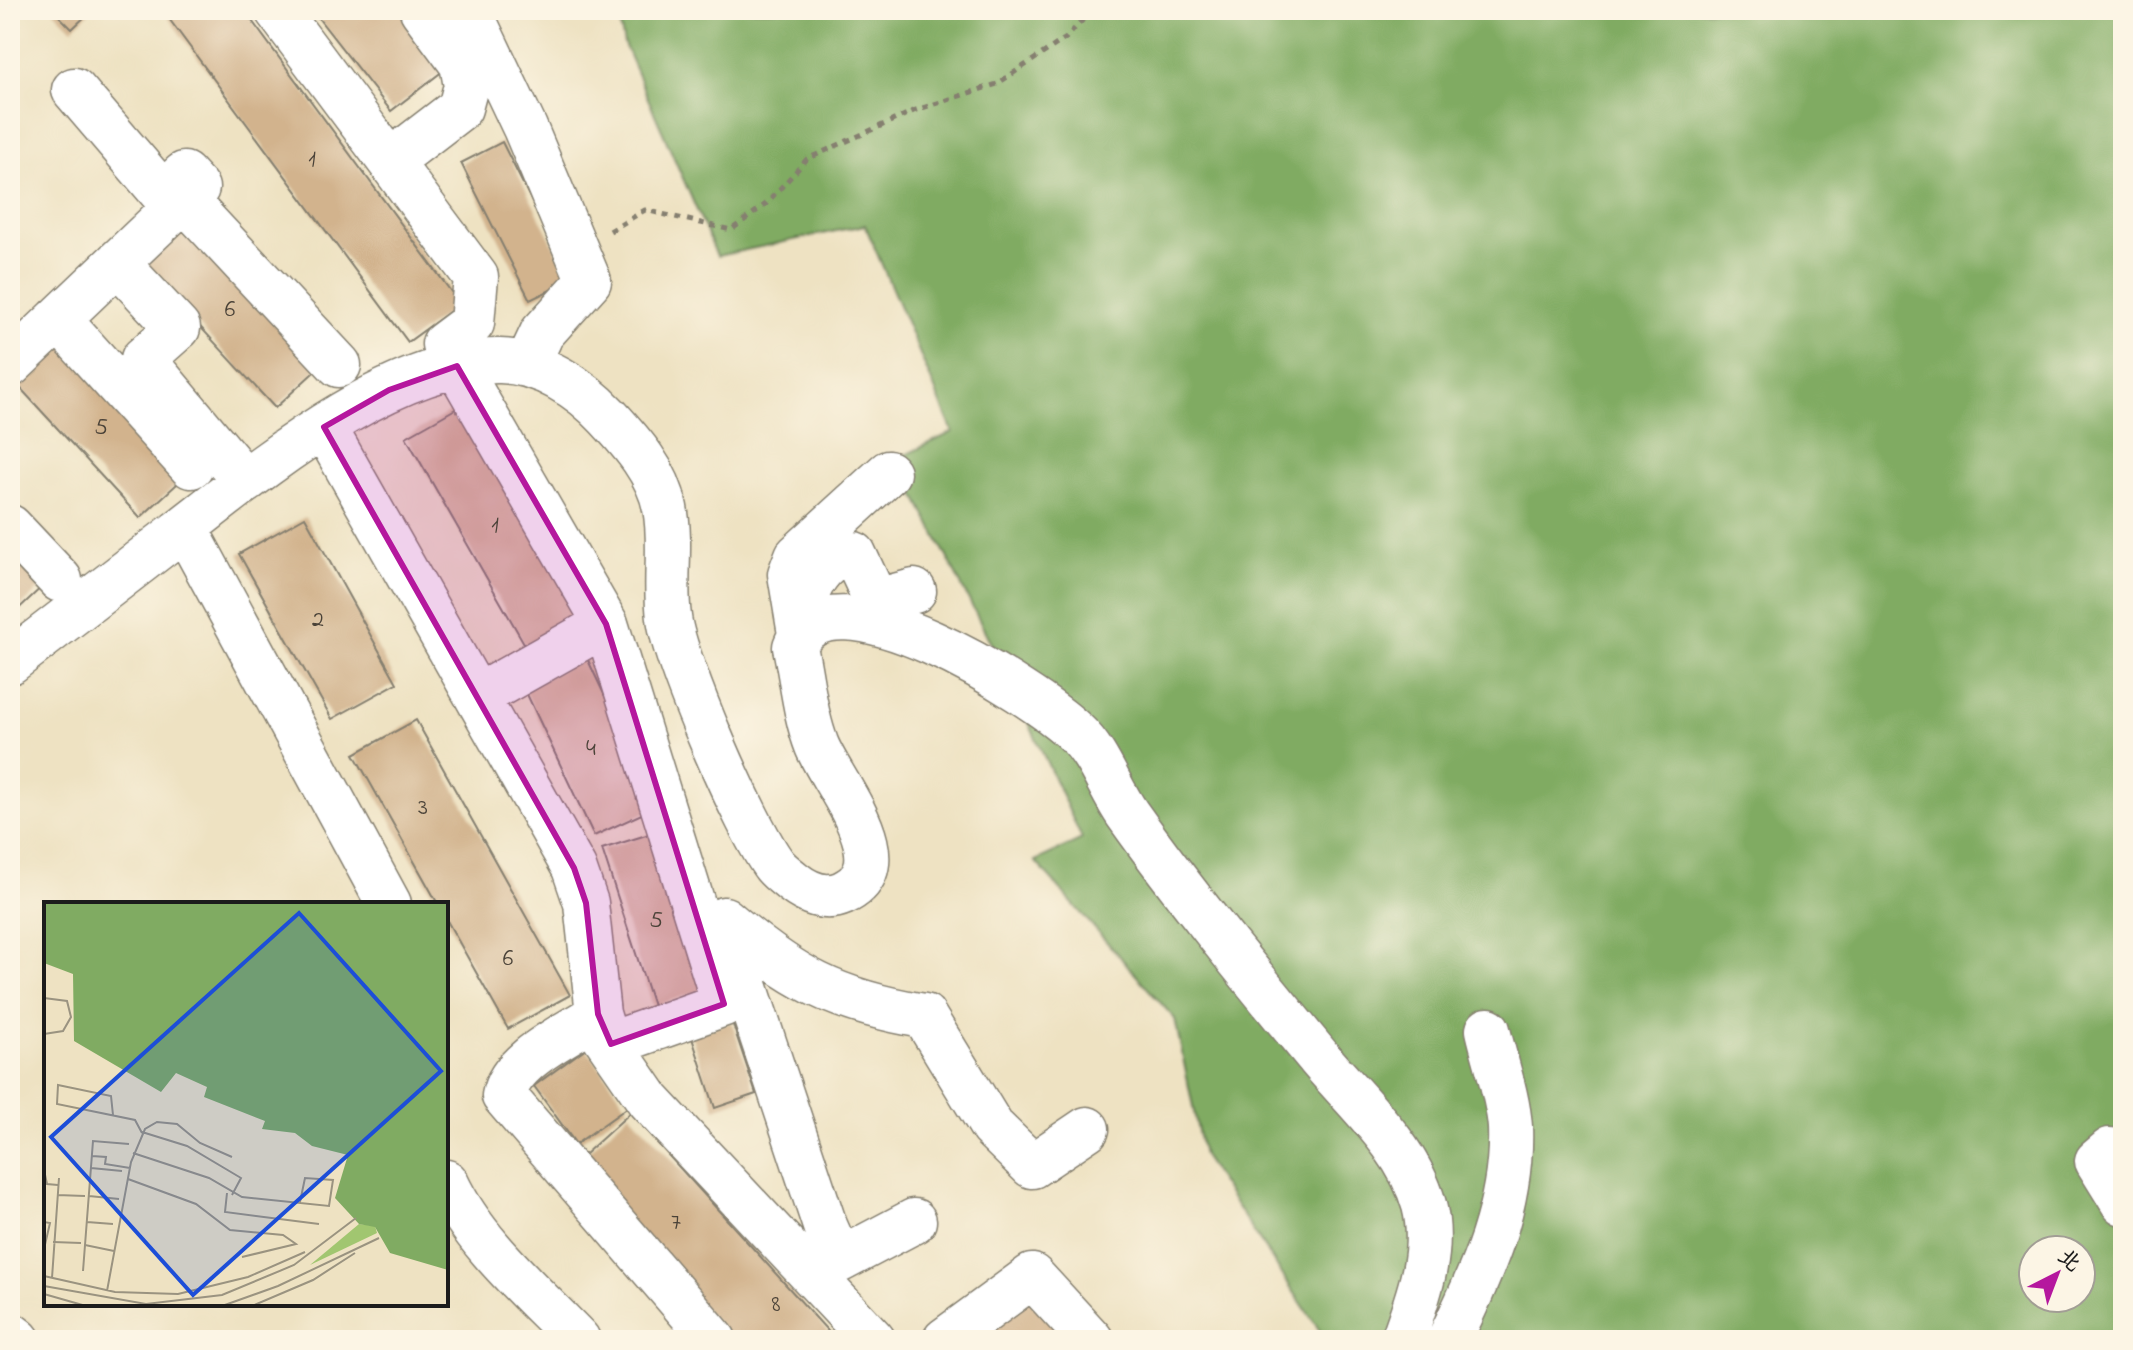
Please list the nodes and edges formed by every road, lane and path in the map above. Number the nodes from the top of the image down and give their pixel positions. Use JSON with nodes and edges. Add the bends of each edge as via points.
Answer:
{"nodes":[{"id":1,"x":277,"y":10,"type":"edge"},
{"id":2,"x":422,"y":10,"type":"edge"},
{"id":3,"x":469,"y":10,"type":"edge"},
{"id":4,"x":1092,"y":10,"type":"edge"},
{"id":5,"x":74,"y":90,"type":"dead end"},
{"id":6,"x":391,"y":161,"type":"junction"},
{"id":7,"x":578,"y":250,"type":"junction"},
{"id":8,"x":117,"y":263,"type":"junction"},
{"id":9,"x":58,"y":319,"type":"junction"},
{"id":10,"x":10,"y":365,"type":"edge"},
{"id":11,"x":339,"y":365,"type":"dead end"},
{"id":12,"x":527,"y":365,"type":"junction"},
{"id":13,"x":453,"y":367,"type":"junction"},
{"id":14,"x":382,"y":394,"type":"junction"},
{"id":15,"x":324,"y":427,"type":"junction"},
{"id":16,"x":191,"y":466,"type":"dead end"},
{"id":17,"x":888,"y":473,"type":"dead end"},
{"id":18,"x":245,"y":481,"type":"junction"},
{"id":19,"x":10,"y":527,"type":"edge"},
{"id":20,"x":185,"y":528,"type":"junction"},
{"id":21,"x":60,"y":580,"type":"dead end"},
{"id":22,"x":914,"y":591,"type":"dead end"},
{"id":23,"x":606,"y":624,"type":"junction"},
{"id":24,"x":798,"y":626,"type":"junction"},
{"id":25,"x":678,"y":649,"type":"junction"},
{"id":26,"x":10,"y":662,"type":"edge"},
{"id":27,"x":478,"y":696,"type":"junction"},
{"id":28,"x":388,"y":902,"type":"edge"},
{"id":29,"x":723,"y":917,"type":"junction"},
{"id":30,"x":604,"y":1029,"type":"junction"},
{"id":31,"x":1488,"y":1030,"type":"dead end"},
{"id":32,"x":1087,"y":1129,"type":"dead end"},
{"id":33,"x":2123,"y":1152,"type":"edge"},
{"id":34,"x":448,"y":1187,"type":"edge"},
{"id":35,"x":2123,"y":1203,"type":"edge"},
{"id":36,"x":914,"y":1221,"type":"dead end"},
{"id":37,"x":10,"y":1334,"type":"edge"},
{"id":38,"x":18,"y":1340,"type":"edge"},
{"id":39,"x":578,"y":1340,"type":"edge"},
{"id":40,"x":714,"y":1340,"type":"edge"},
{"id":41,"x":873,"y":1340,"type":"edge"},
{"id":42,"x":945,"y":1340,"type":"edge"},
{"id":43,"x":1091,"y":1340,"type":"edge"},
{"id":44,"x":1403,"y":1340,"type":"edge"},
{"id":45,"x":1449,"y":1340,"type":"edge"}],
"edges":[{"from":1,"to":6,"type":"street"},
{"from":2,"to":6,"type":"street","via":[[462,64],[466,86],[460,108]]},
{"from":3,"to":7,"type":"street"},
{"from":4,"to":7,"type":"path","via":[[1066,38],[997,84],[860,132],[807,159],[766,204],[731,230],[645,210]]},
{"from":5,"to":14,"type":"street","via":[[163,194],[184,174],[193,182]]},
{"from":6,"to":13,"type":"street","via":[[476,277],[472,323],[444,344]]},
{"from":7,"to":12,"type":"street","via":[[589,281],[542,333]]},
{"from":8,"to":9,"type":"street"},
{"from":8,"to":11,"type":"street","via":[[184,199]]},
{"from":8,"to":18,"type":"street","via":[[178,328],[143,359]]},
{"from":9,"to":10,"type":"street"},
{"from":9,"to":16,"type":"street"},
{"from":12,"to":13,"type":"street","via":[[502,361]]},
{"from":12,"to":25,"type":"street","via":[[567,382],[595,403],[653,474],[665,508],[669,619]]},
{"from":13,"to":14,"type":"street"},
{"from":13,"to":23,"type":"street"},
{"from":14,"to":15,"type":"street"},
{"from":15,"to":18,"type":"street"},
{"from":15,"to":27,"type":"street"},
{"from":17,"to":24,"type":"street","via":[[797,556],[790,574]]},
{"from":18,"to":20,"type":"street"},
{"from":19,"to":21,"type":"street"},
{"from":20,"to":26,"type":"street"},
{"from":20,"to":28,"type":"street"},
{"from":22,"to":24,"type":"street","via":[[876,601],[854,554],[839,555],[823,566]]},
{"from":23,"to":27,"type":"street"},
{"from":23,"to":30,"type":"street","via":[[724,1004]]},
{"from":24,"to":25,"type":"street","via":[[795,647],[817,745],[869,855],[866,873],[837,896],[805,891],[776,866],[745,810]]},
{"from":24,"to":44,"type":"street","via":[[846,617],[882,624],[1034,698],[1080,737],[1127,814],[1399,1151],[1423,1203],[1429,1237],[1421,1288]]},
{"from":25,"to":29,"type":"street","via":[[671,745]]},
{"from":27,"to":30,"type":"street","via":[[574,868],[586,903]]},
{"from":29,"to":32,"type":"street","via":[[773,961],[810,984],[870,1007],[924,1016],[992,1127],[1032,1166]]},
{"from":29,"to":36,"type":"street","via":[[840,1260]]},
{"from":30,"to":40,"type":"street","via":[[516,1072],[504,1096]]},
{"from":30,"to":41,"type":"street","via":[[649,1101]]},
{"from":31,"to":45,"type":"street","via":[[1510,1124],[1509,1173],[1486,1263]]},
{"from":33,"to":35,"type":"street","via":[[2110,1150],[2097,1161]]},
{"from":34,"to":39,"type":"street","via":[[456,1205]]},
{"from":37,"to":38,"type":"street"},
{"from":42,"to":43,"type":"street","via":[[1032,1276]]}]}
